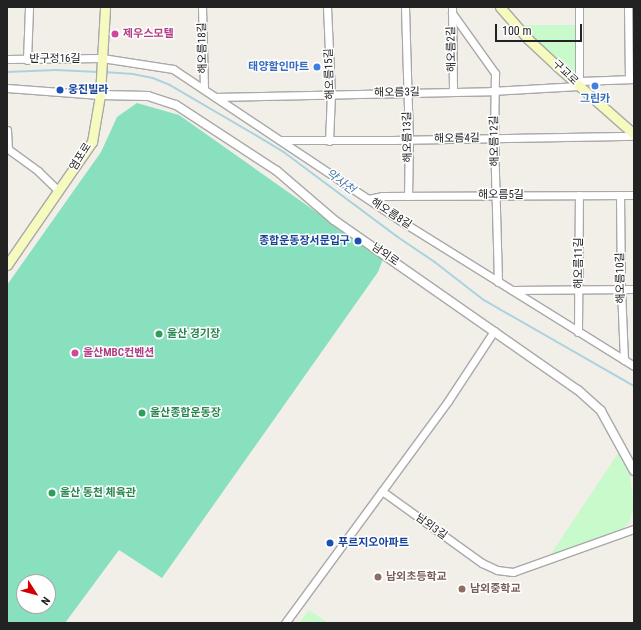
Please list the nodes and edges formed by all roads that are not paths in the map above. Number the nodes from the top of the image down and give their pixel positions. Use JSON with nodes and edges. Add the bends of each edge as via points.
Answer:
{"nodes":[{"id":1,"x":29,"y":7,"type":"edge"},
{"id":2,"x":105,"y":7,"type":"edge"},
{"id":3,"x":202,"y":7,"type":"edge"},
{"id":4,"x":327,"y":7,"type":"edge"},
{"id":5,"x":405,"y":7,"type":"edge"},
{"id":6,"x":500,"y":7,"type":"edge"},
{"id":7,"x":579,"y":7,"type":"edge"},
{"id":8,"x":628,"y":7,"type":"edge"},
{"id":9,"x":452,"y":10,"type":"edge"},
{"id":10,"x":102,"y":58,"type":"junction"},
{"id":11,"x":7,"y":59,"type":"edge"},
{"id":12,"x":28,"y":60,"type":"junction"},
{"id":13,"x":632,"y":78,"type":"edge"},
{"id":14,"x":579,"y":84,"type":"junction"},
{"id":15,"x":7,"y":88,"type":"edge"},
{"id":16,"x":204,"y":89,"type":"junction"},
{"id":17,"x":494,"y":91,"type":"junction"},
{"id":18,"x":453,"y":92,"type":"junction"},
{"id":19,"x":407,"y":93,"type":"junction"},
{"id":20,"x":331,"y":94,"type":"junction"},
{"id":21,"x":100,"y":95,"type":"junction"},
{"id":22,"x":215,"y":97,"type":"junction"},
{"id":23,"x":7,"y":130,"type":"edge"},
{"id":24,"x":634,"y":135,"type":"edge"},
{"id":25,"x":494,"y":138,"type":"junction"},
{"id":26,"x":279,"y":139,"type":"junction"},
{"id":27,"x":409,"y":140,"type":"junction"},
{"id":28,"x":329,"y":141,"type":"junction"},
{"id":29,"x":7,"y":149,"type":"edge"},
{"id":30,"x":59,"y":191,"type":"junction"},
{"id":31,"x":496,"y":195,"type":"junction"},
{"id":32,"x":579,"y":195,"type":"junction"},
{"id":33,"x":620,"y":195,"type":"junction"},
{"id":34,"x":634,"y":195,"type":"edge"},
{"id":35,"x":408,"y":196,"type":"junction"},
{"id":36,"x":368,"y":199,"type":"junction"},
{"id":37,"x":7,"y":265,"type":"edge"},
{"id":38,"x":498,"y":282,"type":"junction"},
{"id":39,"x":621,"y":289,"type":"junction"},
{"id":40,"x":634,"y":289,"type":"edge"},
{"id":41,"x":512,"y":290,"type":"junction"},
{"id":42,"x":579,"y":290,"type":"junction"},
{"id":43,"x":494,"y":332,"type":"junction"},
{"id":44,"x":578,"y":332,"type":"junction"},
{"id":45,"x":624,"y":360,"type":"junction"},
{"id":46,"x":634,"y":366,"type":"edge"},
{"id":47,"x":634,"y":470,"type":"edge"},
{"id":48,"x":382,"y":491,"type":"junction"},
{"id":49,"x":634,"y":529,"type":"edge"},
{"id":50,"x":285,"y":623,"type":"edge"}],
"edges":[{"from":1,"to":12,"type":"street"},
{"from":2,"to":10,"type":"main road","name":"염포로"},
{"from":3,"to":16,"type":"street","name":"해오름18길"},
{"from":4,"to":20,"type":"street","name":"해오름15길"},
{"from":5,"to":19,"type":"street","name":"해오름13길"},
{"from":6,"to":14,"type":"main road","name":"구교로","via":[[528,39]]},
{"from":7,"to":14,"type":"street"},
{"from":8,"to":13,"type":"street"},
{"from":9,"to":17,"type":"street","name":"해오름12길","via":[[495,73]]},
{"from":9,"to":18,"type":"street","name":"해오름2길"},
{"from":10,"to":12,"type":"street","name":"반구정16길"},
{"from":10,"to":16,"type":"street","name":"해오름8길","via":[[173,69]]},
{"from":10,"to":21,"type":"main road","name":"염포로"},
{"from":11,"to":12,"type":"street","name":"반구정16길"},
{"from":13,"to":14,"type":"street","name":"해오름3길"},
{"from":14,"to":17,"type":"street","name":"해오름3길"},
{"from":14,"to":24,"type":"main road","name":"구교로"},
{"from":15,"to":21,"type":"street"},
{"from":16,"to":22,"type":"street","name":"해오름8길"},
{"from":17,"to":18,"type":"street","name":"해오름3길"},
{"from":17,"to":25,"type":"street","name":"해오름12길"},
{"from":18,"to":19,"type":"street","name":"해오름3길"},
{"from":19,"to":20,"type":"street","name":"해오름3길"},
{"from":19,"to":27,"type":"street","name":"해오름13길"},
{"from":20,"to":22,"type":"street","name":"해오름3길"},
{"from":20,"to":28,"type":"street","name":"해오름15길"},
{"from":21,"to":30,"type":"main road","name":"염포로","via":[[92,142]]},
{"from":21,"to":43,"type":"street","name":"남외로","via":[[148,96],[176,105],[277,171],[334,220]]},
{"from":22,"to":26,"type":"street","name":"해오름8길"},
{"from":23,"to":29,"type":"street"},
{"from":24,"to":25,"type":"street","name":"해오름4길"},
{"from":25,"to":27,"type":"street","name":"해오름4길"},
{"from":25,"to":31,"type":"street","name":"해오름12길"},
{"from":26,"to":28,"type":"street","name":"해오름4길"},
{"from":26,"to":36,"type":"street","name":"해오름8길"},
{"from":27,"to":28,"type":"street","name":"해오름4길"},
{"from":27,"to":35,"type":"street","name":"해오름13길"},
{"from":29,"to":30,"type":"street","via":[[38,171]]},
{"from":30,"to":37,"type":"main road","name":"염포로"},
{"from":31,"to":32,"type":"street","name":"해오름5길"},
{"from":31,"to":35,"type":"street","name":"해오름5길"},
{"from":31,"to":38,"type":"street","name":"해오름12길"},
{"from":32,"to":33,"type":"street","name":"해오름5길"},
{"from":32,"to":42,"type":"street","name":"해오름11길"},
{"from":33,"to":34,"type":"street","name":"해오름5길"},
{"from":33,"to":39,"type":"street","name":"해오름10길"},
{"from":35,"to":36,"type":"street","name":"해오름5길"},
{"from":36,"to":38,"type":"street","name":"해오름8길"},
{"from":38,"to":41,"type":"street","name":"해오름8길"},
{"from":39,"to":40,"type":"street"},
{"from":39,"to":42,"type":"street"},
{"from":39,"to":45,"type":"street","name":"해오름10길"},
{"from":41,"to":42,"type":"street"},
{"from":41,"to":44,"type":"street","name":"해오름8길"},
{"from":42,"to":44,"type":"street","name":"해오름11길"},
{"from":43,"to":47,"type":"street","name":"남외로","via":[[578,390],[601,411]]},
{"from":43,"to":48,"type":"street","via":[[448,401]]},
{"from":44,"to":45,"type":"street","name":"해오름8길"},
{"from":45,"to":46,"type":"street","name":"해오름8길"},
{"from":48,"to":49,"type":"street","name":"남외3길","via":[[482,563],[497,570],[513,572]]},
{"from":48,"to":50,"type":"street"}]}
